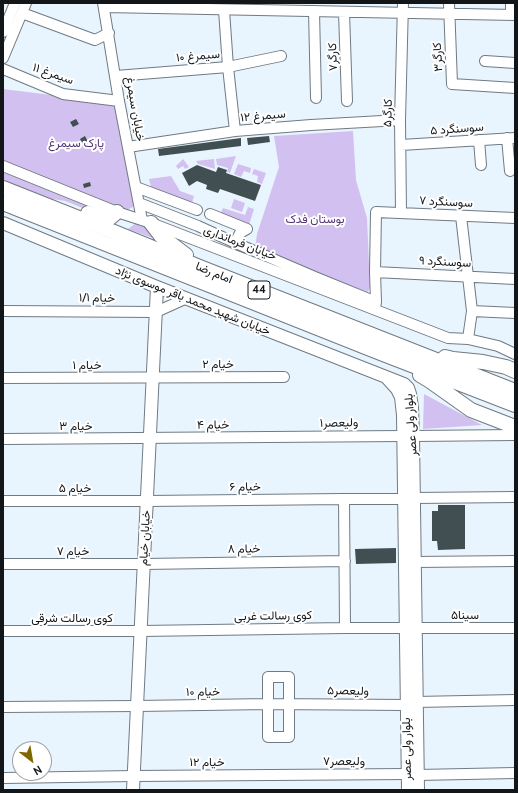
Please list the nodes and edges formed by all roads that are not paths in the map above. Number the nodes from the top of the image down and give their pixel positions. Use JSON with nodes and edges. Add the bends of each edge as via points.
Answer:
{"nodes":[{"id":1,"x":15,"y":3,"type":"edge"},
{"id":2,"x":449,"y":3,"type":"edge"},
{"id":3,"x":511,"y":3,"type":"edge"},
{"id":4,"x":104,"y":5,"type":"edge"},
{"id":5,"x":300,"y":7,"type":"edge"},
{"id":6,"x":24,"y":8,"type":"edge"},
{"id":7,"x":403,"y":8,"type":"edge"},
{"id":8,"x":224,"y":10,"type":"junction"},
{"id":9,"x":314,"y":11,"type":"junction"},
{"id":10,"x":344,"y":12,"type":"junction"},
{"id":11,"x":449,"y":14,"type":"junction"},
{"id":12,"x":513,"y":15,"type":"edge"},
{"id":13,"x":3,"y":32,"type":"edge"},
{"id":14,"x":109,"y":33,"type":"junction"},
{"id":15,"x":281,"y":56,"type":"dead end"},
{"id":16,"x":3,"y":58,"type":"edge"},
{"id":17,"x":485,"y":61,"type":"dead end"},
{"id":18,"x":515,"y":63,"type":"edge"},
{"id":19,"x":228,"y":67,"type":"junction"},
{"id":20,"x":3,"y":69,"type":"edge"},
{"id":21,"x":116,"y":76,"type":"junction"},
{"id":22,"x":515,"y":88,"type":"edge"},
{"id":23,"x":316,"y":98,"type":"dead end"},
{"id":24,"x":120,"y":100,"type":"junction"},
{"id":25,"x":347,"y":101,"type":"dead end"},
{"id":26,"x":400,"y":120,"type":"junction"},
{"id":27,"x":234,"y":131,"type":"junction"},
{"id":28,"x":511,"y":138,"type":"edge"},
{"id":29,"x":479,"y":140,"type":"junction"},
{"id":30,"x":401,"y":145,"type":"junction"},
{"id":31,"x":128,"y":147,"type":"junction"},
{"id":32,"x":481,"y":165,"type":"dead end"},
{"id":33,"x":3,"y":166,"type":"edge"},
{"id":34,"x":510,"y":171,"type":"dead end"},
{"id":35,"x":136,"y":187,"type":"junction"},
{"id":36,"x":3,"y":188,"type":"edge"},
{"id":37,"x":39,"y":202,"type":"junction"},
{"id":38,"x":3,"y":203,"type":"edge"},
{"id":39,"x":139,"y":203,"type":"junction"},
{"id":40,"x":197,"y":210,"type":"junction"},
{"id":41,"x":117,"y":212,"type":"junction"},
{"id":42,"x":401,"y":212,"type":"junction"},
{"id":43,"x":210,"y":214,"type":"junction"},
{"id":44,"x":461,"y":216,"type":"junction"},
{"id":45,"x":515,"y":218,"type":"edge"},
{"id":46,"x":146,"y":221,"type":"junction"},
{"id":47,"x":3,"y":224,"type":"edge"},
{"id":48,"x":198,"y":226,"type":"junction"},
{"id":49,"x":238,"y":244,"type":"junction"},
{"id":50,"x":202,"y":268,"type":"junction"},
{"id":51,"x":375,"y":272,"type":"junction"},
{"id":52,"x":468,"y":276,"type":"junction"},
{"id":53,"x":515,"y":279,"type":"edge"},
{"id":54,"x":157,"y":287,"type":"junction"},
{"id":55,"x":187,"y":298,"type":"junction"},
{"id":56,"x":376,"y":306,"type":"junction"},
{"id":57,"x":3,"y":311,"type":"edge"},
{"id":58,"x":472,"y":311,"type":"junction"},
{"id":59,"x":156,"y":312,"type":"junction"},
{"id":60,"x":515,"y":313,"type":"edge"},
{"id":61,"x":382,"y":339,"type":"junction"},
{"id":62,"x":468,"y":339,"type":"junction"},
{"id":63,"x":378,"y":352,"type":"junction"},
{"id":64,"x":515,"y":354,"type":"edge"},
{"id":65,"x":515,"y":371,"type":"edge"},
{"id":66,"x":384,"y":376,"type":"joint"},
{"id":67,"x":284,"y":377,"type":"dead end"},
{"id":68,"x":3,"y":378,"type":"edge"},
{"id":69,"x":153,"y":378,"type":"junction"},
{"id":70,"x":515,"y":391,"type":"edge"},
{"id":71,"x":515,"y":405,"type":"edge"},
{"id":72,"x":515,"y":427,"type":"edge"},
{"id":73,"x":515,"y":435,"type":"edge"},
{"id":74,"x":408,"y":436,"type":"junction"},
{"id":75,"x":276,"y":437,"type":"joint"},
{"id":76,"x":150,"y":438,"type":"junction"},
{"id":77,"x":3,"y":439,"type":"edge"},
{"id":78,"x":515,"y":497,"type":"edge"},
{"id":79,"x":344,"y":498,"type":"junction"},
{"id":80,"x":409,"y":499,"type":"junction"},
{"id":81,"x":3,"y":501,"type":"edge"},
{"id":82,"x":147,"y":501,"type":"junction"},
{"id":83,"x":345,"y":561,"type":"junction"},
{"id":84,"x":515,"y":561,"type":"edge"},
{"id":85,"x":415,"y":562,"type":"junction"},
{"id":86,"x":3,"y":564,"type":"edge"},
{"id":87,"x":144,"y":564,"type":"junction"},
{"id":88,"x":345,"y":628,"type":"junction"},
{"id":89,"x":411,"y":628,"type":"junction"},
{"id":90,"x":515,"y":628,"type":"edge"},
{"id":91,"x":3,"y":631,"type":"edge"},
{"id":92,"x":140,"y":631,"type":"junction"},
{"id":93,"x":515,"y":700,"type":"edge"},
{"id":94,"x":412,"y":703,"type":"junction"},
{"id":95,"x":268,"y":704,"type":"junction"},
{"id":96,"x":289,"y":704,"type":"junction"},
{"id":97,"x":137,"y":706,"type":"junction"},
{"id":98,"x":3,"y":707,"type":"edge"},
{"id":99,"x":515,"y":773,"type":"edge"},
{"id":100,"x":413,"y":774,"type":"junction"},
{"id":101,"x":281,"y":775,"type":"joint"},
{"id":102,"x":134,"y":776,"type":"junction"},
{"id":103,"x":3,"y":778,"type":"edge"},
{"id":104,"x":133,"y":790,"type":"edge"},
{"id":105,"x":408,"y":790,"type":"edge"},
{"id":106,"x":418,"y":790,"type":"edge"}],
"edges":[{"from":1,"to":13,"type":"street"},
{"from":2,"to":11,"type":"street"},
{"from":3,"to":12,"type":"street"},
{"from":4,"to":8,"type":"street"},
{"from":4,"to":14,"type":"street","name":"خیابان سیمرغ"},
{"from":5,"to":8,"type":"street"},
{"from":5,"to":9,"type":"street"},
{"from":6,"to":14,"type":"street","via":[[95,40]]},
{"from":6,"to":16,"type":"street"},
{"from":7,"to":10,"type":"street"},
{"from":7,"to":11,"type":"street"},
{"from":7,"to":26,"type":"street","name":"کارگر۵"},
{"from":8,"to":19,"type":"street"},
{"from":9,"to":10,"type":"street"},
{"from":9,"to":23,"type":"street"},
{"from":10,"to":25,"type":"street","name":"کارگر۷"},
{"from":11,"to":12,"type":"street"},
{"from":11,"to":22,"type":"street","name":"کارگر۳","via":[[452,84]]},
{"from":14,"to":21,"type":"street","name":"خیابان سیمرغ"},
{"from":15,"to":19,"type":"street","name":"سیمرغ ۱۰"},
{"from":17,"to":18,"type":"street"},
{"from":19,"to":21,"type":"street","name":"سیمرغ ۱۰"},
{"from":19,"to":27,"type":"street"},
{"from":20,"to":24,"type":"street","name":"سیمرغ ۱۱","via":[[63,94]]},
{"from":21,"to":24,"type":"street","name":"خیابان سیمرغ"},
{"from":24,"to":31,"type":"street","name":"خیابان سیمرغ"},
{"from":26,"to":27,"type":"street","name":"سیمرغ ۱۲"},
{"from":26,"to":30,"type":"street","name":"کارگر۵"},
{"from":27,"to":31,"type":"street","name":"سیمرغ ۱۲"},
{"from":28,"to":29,"type":"street","name":"سوسنگرد ۵"},
{"from":28,"to":34,"type":"street"},
{"from":29,"to":30,"type":"street","name":"سوسنگرد ۵"},
{"from":29,"to":32,"type":"street"},
{"from":30,"to":42,"type":"street","name":"کارگر۵"},
{"from":31,"to":35,"type":"street","name":"خیابان سیمرغ"},
{"from":33,"to":41,"type":"street","name":"خیابان فرمانداری"},
{"from":35,"to":39,"type":"street","name":"خیابان سیمرغ"},
{"from":35,"to":40,"type":"street"},
{"from":36,"to":37,"type":"highway","name":"امام رضا","number":"44"},
{"from":37,"to":41,"type":"highway","via":[[64,203],[102,218],[110,218]]},
{"from":37,"to":50,"type":"highway","name":"امام رضا","number":"44"},
{"from":38,"to":63,"type":"highway","name":"امام رضا","number":"44"},
{"from":39,"to":46,"type":"street","name":"خیابان سیمرغ"},
{"from":39,"to":48,"type":"street"},
{"from":40,"to":43,"type":"street","via":[[205,208]]},
{"from":40,"to":48,"type":"street","via":[[193,217]]},
{"from":41,"to":46,"type":"street","name":"خیابان فرمانداری"},
{"from":42,"to":44,"type":"street","name":"سوسنگرد ۷"},
{"from":42,"to":51,"type":"street","name":"سوسنگرد ۷","via":[[376,212]]},
{"from":43,"to":48,"type":"street","via":[[208,222]]},
{"from":43,"to":49,"type":"street","via":[[247,229],[240,233]]},
{"from":44,"to":45,"type":"street","name":"سوسنگرد ۷"},
{"from":44,"to":52,"type":"street"},
{"from":46,"to":50,"type":"highway"},
{"from":46,"to":56,"type":"street","name":"خیابان فرمانداری"},
{"from":47,"to":54,"type":"main road","name":"خیابان شهید محمد باقر موسوی نژاد"},
{"from":48,"to":49,"type":"street"},
{"from":49,"to":56,"type":"street"},
{"from":50,"to":61,"type":"highway","name":"امام رضا","number":"44"},
{"from":51,"to":52,"type":"street","name":"سوسنگرد ۹"},
{"from":51,"to":56,"type":"street"},
{"from":52,"to":53,"type":"street","name":"سوسنگرد ۹"},
{"from":52,"to":58,"type":"street"},
{"from":54,"to":55,"type":"main road","name":"خیابان شهید محمد باقر موسوی نژاد"},
{"from":54,"to":59,"type":"main road","name":"خیابان خیام"},
{"from":55,"to":59,"type":"street"},
{"from":55,"to":66,"type":"main road","name":"خیابان شهید محمد باقر موسوی نژاد"},
{"from":56,"to":62,"type":"street","name":"خیابان فرمانداری","via":[[448,338]]},
{"from":57,"to":59,"type":"street","name":"خیام ۱/۱"},
{"from":58,"to":60,"type":"street"},
{"from":58,"to":62,"type":"street"},
{"from":59,"to":69,"type":"main road","name":"خیابان خیام"},
{"from":61,"to":65,"type":"highway","via":[[453,359],[483,362]]},
{"from":61,"to":70,"type":"highway","name":"امام رضا","number":"44"},
{"from":62,"to":64,"type":"street","name":"خیابان فرمانداری","via":[[498,346]]},
{"from":63,"to":71,"type":"highway","name":"امام رضا","number":"44"},
{"from":63,"to":72,"type":"highway","via":[[430,381],[471,410]]},
{"from":66,"to":74,"type":"main road","name":"بلوار ولی عصر","via":[[401,397]]},
{"from":67,"to":69,"type":"street","name":"خیام ۲"},
{"from":68,"to":69,"type":"street","name":"خیام ۱"},
{"from":69,"to":76,"type":"main road","name":"خیابان خیام"},
{"from":73,"to":74,"type":"street","name":"ولیعصر۱"},
{"from":74,"to":75,"type":"street","name":"ولیعصر۱"},
{"from":74,"to":80,"type":"main road","name":"بلوار ولی عصر"},
{"from":75,"to":76,"type":"street","name":"خیام ۴"},
{"from":76,"to":77,"type":"street","name":"خیام ۳"},
{"from":76,"to":82,"type":"main road","name":"خیابان خیام"},
{"from":78,"to":80,"type":"street","name":"خیام ۶"},
{"from":79,"to":80,"type":"street","name":"خیام ۶"},
{"from":79,"to":82,"type":"street","name":"خیام ۶"},
{"from":79,"to":83,"type":"street"},
{"from":80,"to":85,"type":"main road","name":"بلوار ولی عصر"},
{"from":80,"to":89,"type":"main road","name":"بلوار ولی عصر"},
{"from":81,"to":82,"type":"street","name":"خیام ۵"},
{"from":82,"to":87,"type":"main road","name":"خیابان خیام"},
{"from":83,"to":87,"type":"street","name":"خیام ۸"},
{"from":83,"to":88,"type":"street"},
{"from":84,"to":85,"type":"street"},
{"from":85,"to":89,"type":"main road","name":"بلوار ولی عصر"},
{"from":86,"to":87,"type":"street","name":"خیام ۷"},
{"from":87,"to":92,"type":"main road","name":"خیابان خیام"},
{"from":88,"to":89,"type":"street","name":"کوی رسالت غربی"},
{"from":88,"to":92,"type":"street","name":"کوی رسالت غربی"},
{"from":89,"to":90,"type":"street","name":"سینا۵"},
{"from":89,"to":94,"type":"main road","name":"بلوار ولی عصر"},
{"from":91,"to":92,"type":"street","name":"کوی رسالت شرقی"},
{"from":92,"to":97,"type":"main road","name":"خیابان خیام"},
{"from":93,"to":94,"type":"street","name":"ولیعصر۵"},
{"from":94,"to":96,"type":"street","name":"ولیعصر۵"},
{"from":94,"to":100,"type":"main road","name":"بلوار ولی عصر"},
{"from":95,"to":96,"type":"street","name":"خیام ۱۰"},
{"from":95,"to":96,"type":"street","via":[[268,677],[289,677]]},
{"from":95,"to":96,"type":"street","via":[[268,737],[289,737]]},
{"from":95,"to":97,"type":"street","name":"خیام ۱۰"},
{"from":97,"to":98,"type":"street","name":"خیام ۱۰"},
{"from":97,"to":102,"type":"main road","name":"خیابان خیام"},
{"from":99,"to":100,"type":"street","name":"ولیعصر۷"},
{"from":100,"to":101,"type":"street","name":"ولیعصر۷"},
{"from":100,"to":105,"type":"main road","name":"بلوار ولی عصر"},
{"from":100,"to":106,"type":"main road","name":"بلوار ولی عصر"},
{"from":101,"to":102,"type":"street","name":"خیام ۱۲"},
{"from":102,"to":103,"type":"street","name":"خیام ۱۲"},
{"from":102,"to":104,"type":"main road","name":"خیابان خیام"}]}
